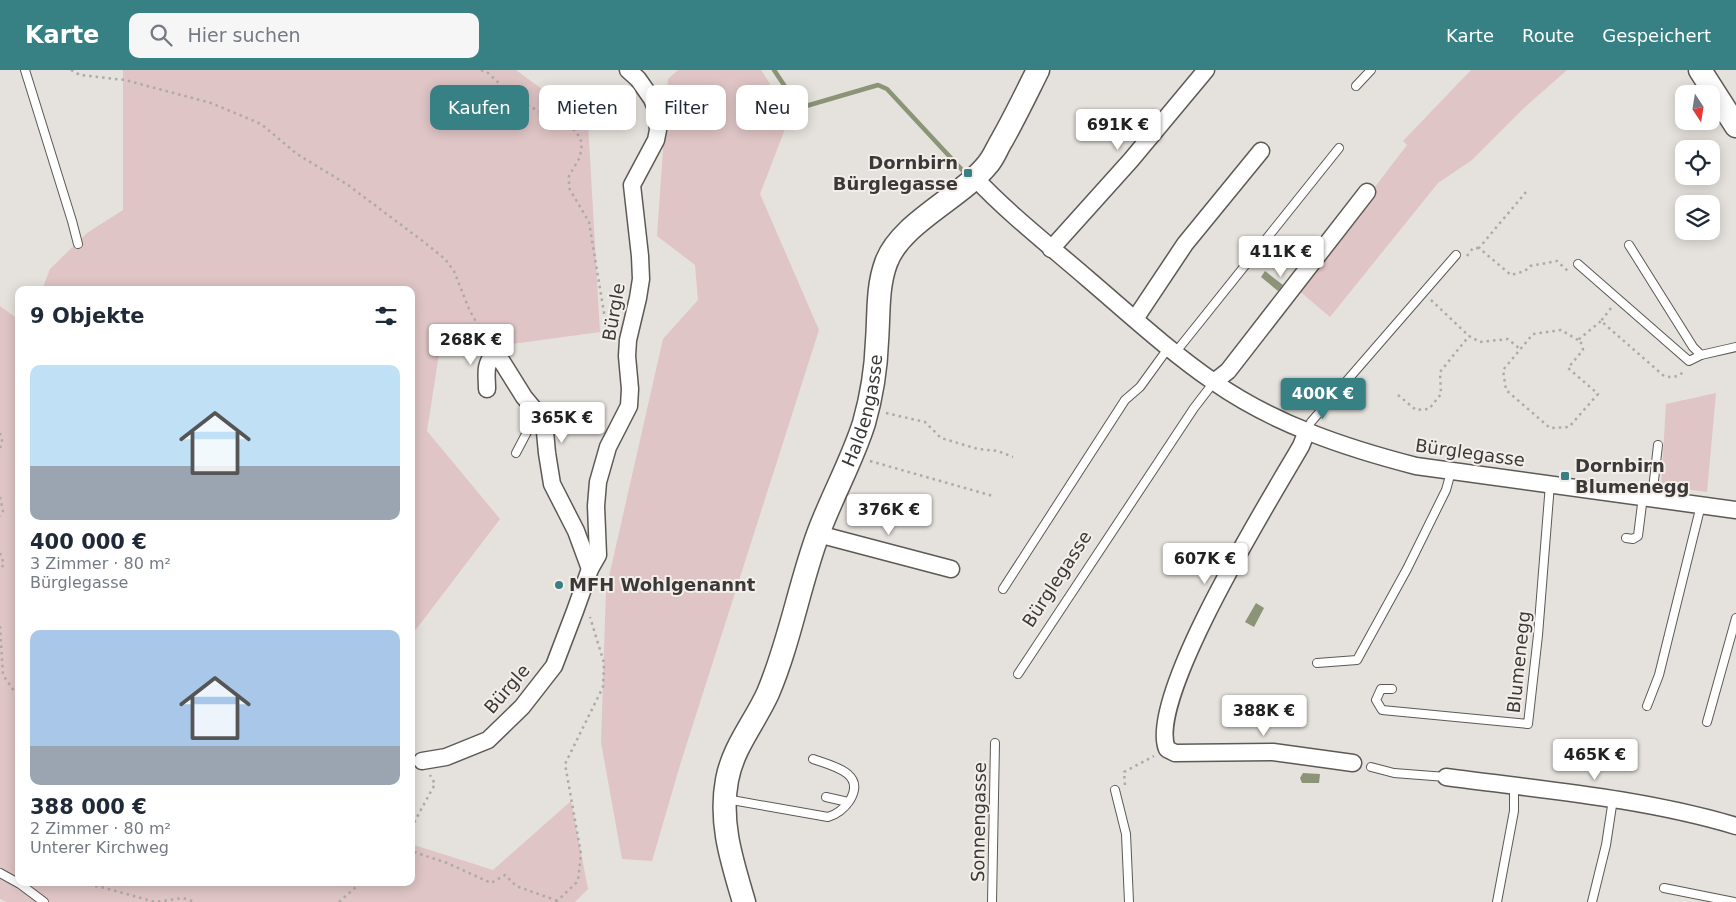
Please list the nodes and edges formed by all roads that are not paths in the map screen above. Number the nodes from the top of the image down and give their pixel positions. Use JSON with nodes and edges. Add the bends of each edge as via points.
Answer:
{"nodes":[{"id":1,"x":25,"y":70,"type":"edge"},
{"id":2,"x":628,"y":70,"type":"edge"},
{"id":3,"x":1038,"y":70,"type":"edge"},
{"id":4,"x":1206,"y":70,"type":"edge"},
{"id":5,"x":1371,"y":70,"type":"edge"},
{"id":6,"x":1700,"y":70,"type":"edge"},
{"id":7,"x":1356,"y":86,"type":"dead end"},
{"id":8,"x":1736,"y":126,"type":"edge"},
{"id":9,"x":1339,"y":148,"type":"dead end"},
{"id":10,"x":1261,"y":151,"type":"dead end"},
{"id":11,"x":975,"y":178,"type":"junction"},
{"id":12,"x":1367,"y":192,"type":"dead end"},
{"id":13,"x":78,"y":244,"type":"dead end"},
{"id":14,"x":1629,"y":245,"type":"dead end"},
{"id":15,"x":1051,"y":249,"type":"junction"},
{"id":16,"x":1456,"y":255,"type":"dead end"},
{"id":17,"x":1578,"y":264,"type":"dead end"},
{"id":18,"x":1135,"y":319,"type":"junction"},
{"id":19,"x":1736,"y":347,"type":"edge"},
{"id":20,"x":1172,"y":350,"type":"junction"},
{"id":21,"x":1701,"y":356,"type":"junction"},
{"id":22,"x":1214,"y":382,"type":"junction"},
{"id":23,"x":487,"y":389,"type":"dead end"},
{"id":24,"x":537,"y":413,"type":"junction"},
{"id":25,"x":1307,"y":431,"type":"junction"},
{"id":26,"x":1658,"y":445,"type":"dead end"},
{"id":27,"x":516,"y":453,"type":"dead end"},
{"id":28,"x":1451,"y":472,"type":"junction"},
{"id":29,"x":1550,"y":484,"type":"junction"},
{"id":30,"x":1648,"y":497,"type":"junction"},
{"id":31,"x":1702,"y":505,"type":"junction"},
{"id":32,"x":1736,"y":510,"type":"edge"},
{"id":33,"x":818,"y":534,"type":"junction"},
{"id":34,"x":1626,"y":538,"type":"dead end"},
{"id":35,"x":590,"y":569,"type":"junction"},
{"id":36,"x":951,"y":569,"type":"dead end"},
{"id":37,"x":1003,"y":589,"type":"dead end"},
{"id":38,"x":1736,"y":618,"type":"edge"},
{"id":39,"x":1317,"y":663,"type":"dead end"},
{"id":40,"x":1018,"y":674,"type":"dead end"},
{"id":41,"x":1392,"y":689,"type":"dead end"},
{"id":42,"x":1647,"y":706,"type":"dead end"},
{"id":43,"x":1707,"y":722,"type":"dead end"},
{"id":44,"x":995,"y":743,"type":"dead end"},
{"id":45,"x":813,"y":759,"type":"dead end"},
{"id":46,"x":422,"y":761,"type":"road end"},
{"id":47,"x":1353,"y":763,"type":"dead end"},
{"id":48,"x":1371,"y":767,"type":"dead end"},
{"id":49,"x":1446,"y":777,"type":"joint"},
{"id":50,"x":1514,"y":786,"type":"junction"},
{"id":51,"x":1116,"y":790,"type":"dead end"},
{"id":52,"x":826,"y":797,"type":"dead end"},
{"id":53,"x":724,"y":799,"type":"junction"},
{"id":54,"x":1613,"y":799,"type":"junction"},
{"id":55,"x":848,"y":802,"type":"junction"},
{"id":56,"x":1736,"y":826,"type":"edge"},
{"id":57,"x":0,"y":873,"type":"edge"},
{"id":58,"x":15,"y":881,"type":"edge"},
{"id":59,"x":23,"y":886,"type":"edge"},
{"id":60,"x":1664,"y":888,"type":"dead end"},
{"id":61,"x":44,"y":902,"type":"edge"},
{"id":62,"x":744,"y":902,"type":"edge"},
{"id":63,"x":992,"y":902,"type":"edge"},
{"id":64,"x":1129,"y":902,"type":"edge"},
{"id":65,"x":1498,"y":902,"type":"edge"},
{"id":66,"x":1592,"y":902,"type":"edge"},
{"id":67,"x":1734,"y":902,"type":"edge"}],
"edges":[{"from":1,"to":13,"type":"lane"},
{"from":2,"to":35,"type":"street","name":"Bürgle","via":[[652,99],[658,130],[632,185],[641,279],[628,340],[629,406],[608,447],[598,482],[598,555]]},
{"from":3,"to":11,"type":"street","name":"Haldengasse","via":[[989,163]]},
{"from":4,"to":15,"type":"street"},
{"from":5,"to":7,"type":"lane"},
{"from":6,"to":8,"type":"street"},
{"from":9,"to":20,"type":"lane"},
{"from":10,"to":18,"type":"street","via":[[1185,244]]},
{"from":11,"to":15,"type":"street","name":"Bürglegasse"},
{"from":11,"to":33,"type":"street","name":"Haldengasse","via":[[900,238],[886,262],[880,295],[873,387],[852,456]]},
{"from":12,"to":22,"type":"street","name":"Bürglegasse","via":[[1228,371]]},
{"from":14,"to":21,"type":"lane"},
{"from":15,"to":18,"type":"street","name":"Bürglegasse"},
{"from":16,"to":25,"type":"lane","via":[[1311,422]]},
{"from":17,"to":21,"type":"lane","via":[[1689,361]]},
{"from":18,"to":20,"type":"street","name":"Bürglegasse"},
{"from":19,"to":21,"type":"lane"},
{"from":20,"to":22,"type":"street","name":"Bürglegasse"},
{"from":20,"to":37,"type":"lane","via":[[1125,400]]},
{"from":22,"to":25,"type":"street","name":"Bürglegasse","via":[[1248,403]]},
{"from":22,"to":40,"type":"lane","name":"Bürglegasse"},
{"from":23,"to":24,"type":"street","via":[[488,362],[493,355],[499,357]]},
{"from":24,"to":27,"type":"lane"},
{"from":24,"to":35,"type":"street","via":[[544,421],[552,484],[576,531]]},
{"from":25,"to":28,"type":"street","name":"Bürglegasse","via":[[1371,454]]},
{"from":25,"to":47,"type":"street","via":[[1184,662],[1172,693],[1164,741],[1167,749],[1176,752],[1273,752]]},
{"from":26,"to":30,"type":"lane"},
{"from":28,"to":29,"type":"street","name":"Bürglegasse"},
{"from":28,"to":39,"type":"lane","via":[[1446,490],[1411,560],[1357,660]]},
{"from":29,"to":30,"type":"street","name":"Bürglegasse"},
{"from":29,"to":41,"type":"lane","name":"Blumenegg","via":[[1528,724],[1382,710],[1376,700],[1381,689]]},
{"from":30,"to":31,"type":"street","name":"Bürglegasse"},
{"from":30,"to":34,"type":"lane","via":[[1638,536]]},
{"from":31,"to":32,"type":"street","name":"Bürglegasse"},
{"from":31,"to":42,"type":"lane","via":[[1659,675]]},
{"from":33,"to":36,"type":"street"},
{"from":33,"to":53,"type":"street","name":"Haldengasse","via":[[787,640],[768,693],[731,762]]},
{"from":35,"to":46,"type":"street","name":"Bürgle","via":[[554,666],[522,707],[488,740],[446,757]]},
{"from":38,"to":43,"type":"lane"},
{"from":44,"to":63,"type":"lane","name":"Sonnengasse"},
{"from":45,"to":55,"type":"lane","via":[[851,776],[855,784],[854,793]]},
{"from":48,"to":49,"type":"lane","via":[[1394,773]]},
{"from":49,"to":50,"type":"street"},
{"from":50,"to":54,"type":"street"},
{"from":50,"to":65,"type":"lane","via":[[1514,810]]},
{"from":51,"to":64,"type":"lane","via":[[1126,834]]},
{"from":52,"to":55,"type":"lane"},
{"from":53,"to":55,"type":"lane","via":[[828,816],[840,812]]},
{"from":53,"to":62,"type":"street","name":"Haldengasse","via":[[728,845]]},
{"from":54,"to":56,"type":"street","via":[[1678,810]]},
{"from":54,"to":66,"type":"lane"},
{"from":57,"to":58,"type":"lane"},
{"from":59,"to":61,"type":"lane"},
{"from":60,"to":67,"type":"lane"}]}
